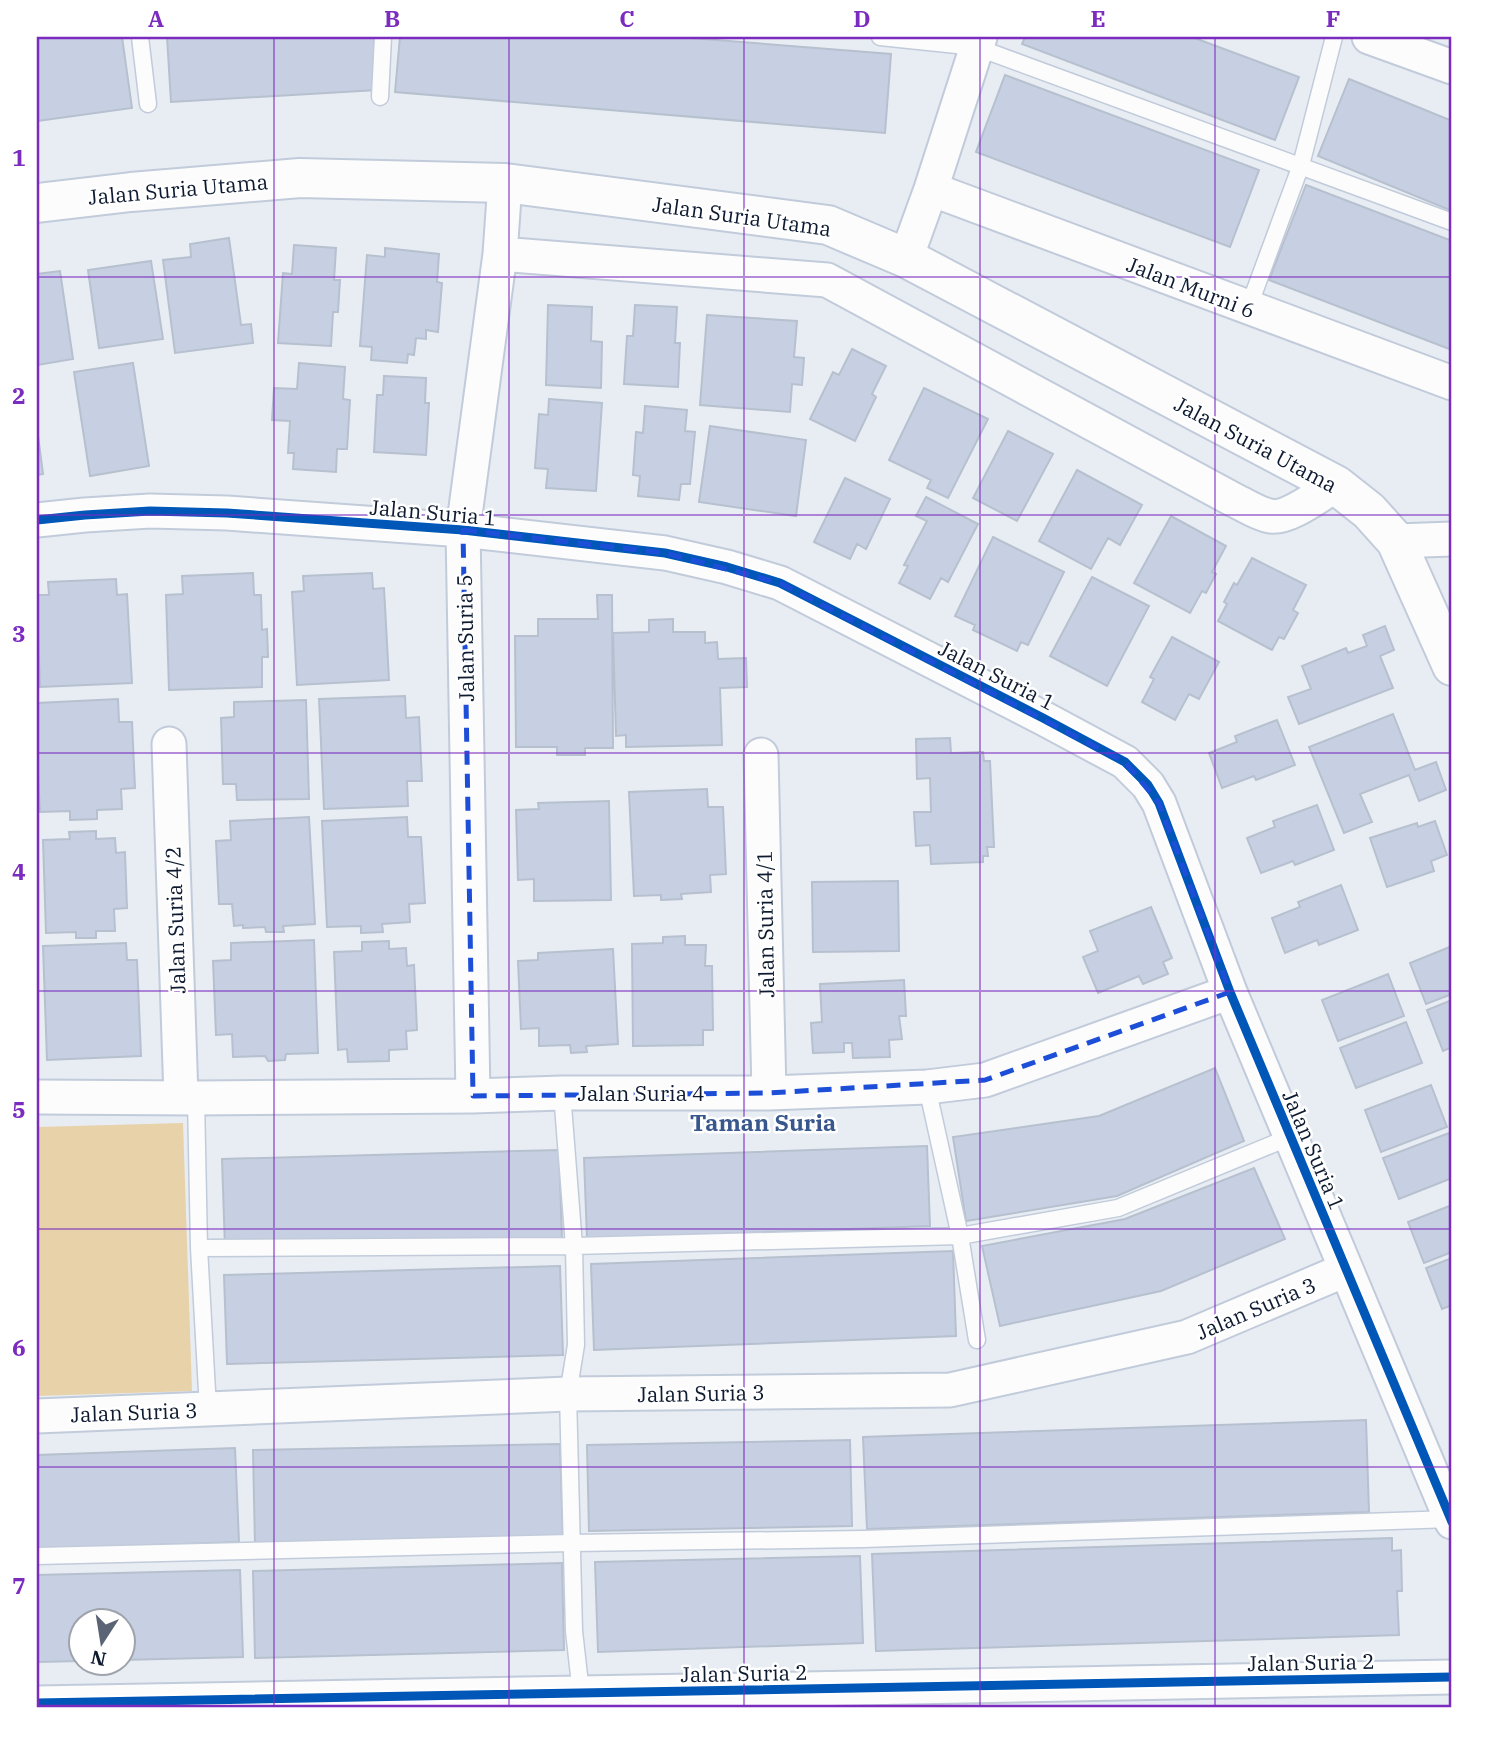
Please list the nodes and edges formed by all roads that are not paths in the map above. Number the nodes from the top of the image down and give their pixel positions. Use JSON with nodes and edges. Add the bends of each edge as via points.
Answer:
{"nodes":[{"id":1,"x":140,"y":37,"type":"edge"},
{"id":2,"x":383,"y":37,"type":"edge"},
{"id":3,"x":880,"y":37,"type":"edge"},
{"id":4,"x":1334,"y":37,"type":"edge"},
{"id":5,"x":1369,"y":37,"type":"edge"},
{"id":6,"x":978,"y":42,"type":"edge"},
{"id":7,"x":1452,"y":67,"type":"edge"},
{"id":8,"x":380,"y":97,"type":"dead end"},
{"id":9,"x":148,"y":104,"type":"dead end"},
{"id":10,"x":1301,"y":165,"type":"junction"},
{"id":11,"x":505,"y":183,"type":"junction"},
{"id":12,"x":931,"y":189,"type":"junction"},
{"id":13,"x":37,"y":203,"type":"edge"},
{"id":14,"x":1452,"y":222,"type":"edge"},
{"id":15,"x":500,"y":254,"type":"junction"},
{"id":16,"x":906,"y":258,"type":"junction"},
{"id":17,"x":1248,"y":309,"type":"junction"},
{"id":18,"x":1452,"y":383,"type":"edge"},
{"id":19,"x":1336,"y":485,"type":"junction"},
{"id":20,"x":37,"y":520,"type":"edge"},
{"id":21,"x":463,"y":530,"type":"junction"},
{"id":22,"x":1452,"y":540,"type":"edge"},
{"id":23,"x":1396,"y":541,"type":"junction"},
{"id":24,"x":1452,"y":666,"type":"edge"},
{"id":25,"x":169,"y":744,"type":"dead end"},
{"id":26,"x":761,"y":755,"type":"dead end"},
{"id":27,"x":1230,"y":992,"type":"junction"},
{"id":28,"x":927,"y":1087,"type":"junction"},
{"id":29,"x":562,"y":1093,"type":"junction"},
{"id":30,"x":769,"y":1093,"type":"junction"},
{"id":31,"x":473,"y":1096,"type":"junction"},
{"id":32,"x":37,"y":1097,"type":"edge"},
{"id":33,"x":189,"y":1097,"type":"junction"},
{"id":34,"x":1290,"y":1137,"type":"junction"},
{"id":35,"x":960,"y":1236,"type":"junction"},
{"id":36,"x":574,"y":1246,"type":"junction"},
{"id":37,"x":199,"y":1248,"type":"junction"},
{"id":38,"x":1346,"y":1270,"type":"junction"},
{"id":39,"x":977,"y":1340,"type":"dead end"},
{"id":40,"x":568,"y":1394,"type":"junction"},
{"id":41,"x":208,"y":1409,"type":"junction"},
{"id":42,"x":37,"y":1416,"type":"edge"},
{"id":43,"x":1452,"y":1520,"type":"edge"},
{"id":44,"x":571,"y":1543,"type":"junction"},
{"id":45,"x":37,"y":1556,"type":"edge"},
{"id":46,"x":1452,"y":1677,"type":"edge"},
{"id":47,"x":581,"y":1693,"type":"junction"},
{"id":48,"x":37,"y":1703,"type":"edge"}],
"edges":[{"from":1,"to":9,"type":"lane"},
{"from":2,"to":8,"type":"lane"},
{"from":3,"to":6,"type":"lane"},
{"from":4,"to":10,"type":"lane"},
{"from":5,"to":7,"type":"street"},
{"from":6,"to":10,"type":"lane"},
{"from":6,"to":12,"type":"street"},
{"from":10,"to":14,"type":"lane"},
{"from":10,"to":17,"type":"lane"},
{"from":11,"to":13,"type":"main road","name":"Jalan Suria Utama","via":[[300,178]]},
{"from":11,"to":15,"type":"street","name":"Jalan Suria 5"},
{"from":11,"to":16,"type":"main road","name":"Jalan Suria Utama","via":[[828,225]]},
{"from":12,"to":16,"type":"street"},
{"from":12,"to":17,"type":"street","name":"Jalan Murni 6"},
{"from":15,"to":19,"type":"street","via":[[827,280],[1264,514],[1287,513]]},
{"from":15,"to":21,"type":"street","name":"Jalan Suria 5"},
{"from":16,"to":19,"type":"main road","name":"Jalan Suria Utama"},
{"from":17,"to":18,"type":"street","name":"Jalan Murni 6"},
{"from":19,"to":23,"type":"main road","name":"Jalan Suria Utama","via":[[1369,511]]},
{"from":20,"to":21,"type":"street","name":"Jalan Suria 1","via":[[150,511]]},
{"from":21,"to":27,"type":"street","name":"Jalan Suria 1","via":[[665,553],[780,583],[1125,762],[1159,803]]},
{"from":21,"to":31,"type":"street","name":"Jalan Suria 5"},
{"from":22,"to":23,"type":"street"},
{"from":23,"to":24,"type":"main road","name":"Jalan Suria Utama"},
{"from":25,"to":33,"type":"street","name":"Jalan Suria 4/2"},
{"from":26,"to":30,"type":"street","name":"Jalan Suria 4/1"},
{"from":27,"to":28,"type":"street","name":"Jalan Suria 4","via":[[985,1080]]},
{"from":27,"to":34,"type":"street","name":"Jalan Suria 1"},
{"from":28,"to":30,"type":"street","name":"Jalan Suria 4"},
{"from":28,"to":35,"type":"lane"},
{"from":29,"to":30,"type":"street","name":"Jalan Suria 4"},
{"from":29,"to":31,"type":"street","name":"Jalan Suria 4"},
{"from":29,"to":36,"type":"lane"},
{"from":31,"to":33,"type":"street","name":"Jalan Suria 4"},
{"from":32,"to":33,"type":"street","name":"Jalan Suria 4"},
{"from":33,"to":37,"type":"lane"},
{"from":34,"to":35,"type":"lane","via":[[1118,1208]]},
{"from":34,"to":38,"type":"street","name":"Jalan Suria 1"},
{"from":35,"to":36,"type":"lane"},
{"from":35,"to":39,"type":"lane"},
{"from":36,"to":37,"type":"lane"},
{"from":36,"to":40,"type":"lane","via":[[576,1345]]},
{"from":37,"to":41,"type":"lane"},
{"from":38,"to":40,"type":"street","name":"Jalan Suria 3","via":[[1187,1336],[950,1390]]},
{"from":38,"to":43,"type":"street","name":"Jalan Suria 1"},
{"from":40,"to":41,"type":"street","name":"Jalan Suria 3"},
{"from":40,"to":44,"type":"lane"},
{"from":41,"to":42,"type":"street","name":"Jalan Suria 3"},
{"from":43,"to":44,"type":"lane","via":[[864,1539]]},
{"from":44,"to":45,"type":"lane"},
{"from":44,"to":47,"type":"lane"},
{"from":46,"to":47,"type":"street","name":"Jalan Suria 2"},
{"from":47,"to":48,"type":"street","name":"Jalan Suria 2"}]}
